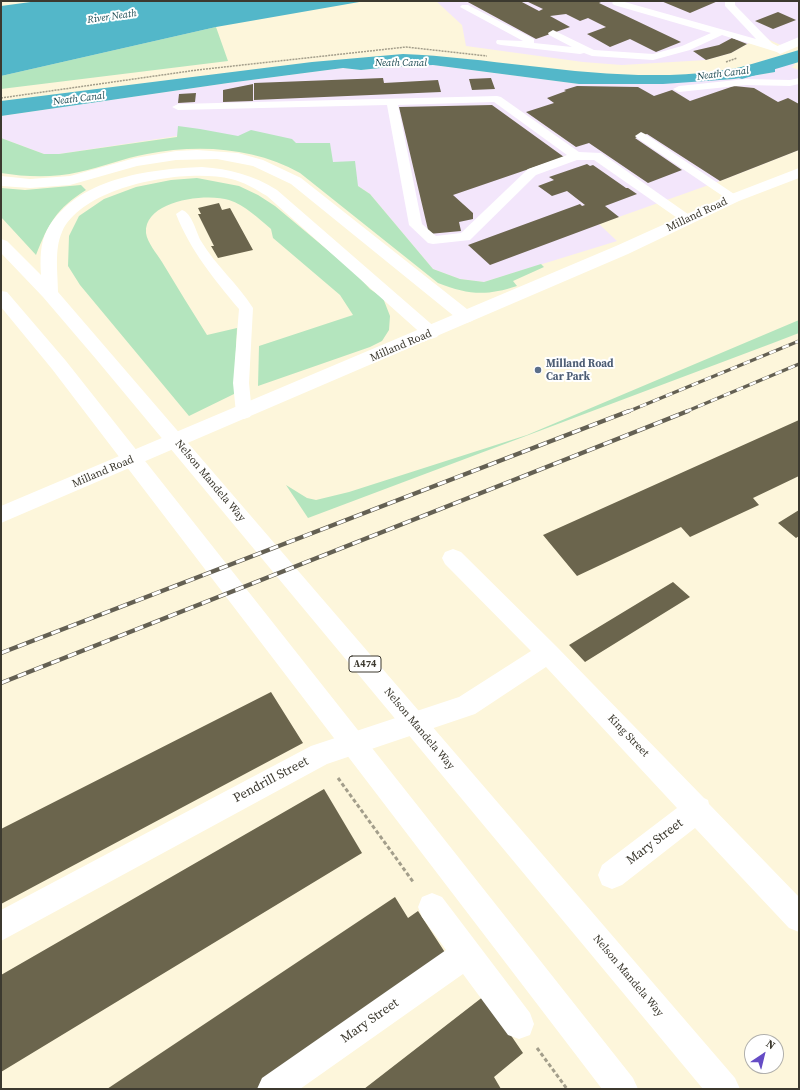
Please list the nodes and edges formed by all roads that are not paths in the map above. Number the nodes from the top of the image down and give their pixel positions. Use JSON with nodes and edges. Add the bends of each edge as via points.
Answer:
{"nodes":[{"id":1,"x":730,"y":1,"type":"edge"},
{"id":2,"x":617,"y":3,"type":"dead end"},
{"id":3,"x":465,"y":7,"type":"dead end"},
{"id":4,"x":722,"y":32,"type":"junction"},
{"id":5,"x":553,"y":33,"type":"dead end"},
{"id":6,"x":799,"y":41,"type":"edge"},
{"id":7,"x":501,"y":42,"type":"dead end"},
{"id":8,"x":764,"y":44,"type":"junction"},
{"id":9,"x":539,"y":46,"type":"junction"},
{"id":10,"x":780,"y":50,"type":"junction"},
{"id":11,"x":592,"y":53,"type":"junction"},
{"id":12,"x":793,"y":56,"type":"dead end"},
{"id":13,"x":799,"y":80,"type":"edge"},
{"id":14,"x":679,"y":89,"type":"dead end"},
{"id":15,"x":392,"y":102,"type":"junction"},
{"id":16,"x":178,"y":107,"type":"dead end"},
{"id":17,"x":641,"y":136,"type":"dead end"},
{"id":18,"x":576,"y":156,"type":"junction"},
{"id":19,"x":799,"y":173,"type":"edge"},
{"id":20,"x":1,"y":181,"type":"edge"},
{"id":21,"x":734,"y":198,"type":"junction"},
{"id":22,"x":182,"y":214,"type":"dead end"},
{"id":23,"x":688,"y":219,"type":"junction"},
{"id":24,"x":1,"y":244,"type":"edge"},
{"id":25,"x":49,"y":294,"type":"junction"},
{"id":26,"x":4,"y":302,"type":"edge"},
{"id":27,"x":466,"y":317,"type":"junction"},
{"id":28,"x":431,"y":332,"type":"junction"},
{"id":29,"x":244,"y":413,"type":"junction"},
{"id":30,"x":1,"y":515,"type":"edge"},
{"id":31,"x":453,"y":558,"type":"dead end"},
{"id":32,"x":548,"y":653,"type":"junction"},
{"id":33,"x":698,"y":810,"type":"junction"},
{"id":34,"x":612,"y":875,"type":"dead end"},
{"id":35,"x":432,"y":907,"type":"road end"},
{"id":36,"x":799,"y":918,"type":"edge"},
{"id":37,"x":1,"y":926,"type":"edge"},
{"id":38,"x":467,"y":953,"type":"junction"},
{"id":39,"x":519,"y":1024,"type":"road end"},
{"id":40,"x":273,"y":1089,"type":"edge"},
{"id":41,"x":622,"y":1089,"type":"edge"},
{"id":42,"x":724,"y":1089,"type":"edge"}],
"edges":[{"from":1,"to":8,"type":"lane","via":[[730,6]]},
{"from":2,"to":4,"type":"lane"},
{"from":3,"to":9,"type":"lane"},
{"from":4,"to":8,"type":"lane"},
{"from":4,"to":11,"type":"lane","via":[[686,48],[653,57]]},
{"from":5,"to":11,"type":"lane"},
{"from":6,"to":10,"type":"main road"},
{"from":7,"to":9,"type":"lane"},
{"from":8,"to":10,"type":"lane"},
{"from":9,"to":11,"type":"lane"},
{"from":10,"to":12,"type":"main road"},
{"from":13,"to":14,"type":"lane","via":[[790,83],[746,82]]},
{"from":15,"to":16,"type":"lane"},
{"from":15,"to":18,"type":"lane","via":[[497,99]]},
{"from":15,"to":18,"type":"lane","via":[[416,225],[433,240],[465,238],[532,172]]},
{"from":17,"to":21,"type":"lane"},
{"from":18,"to":23,"type":"lane","via":[[597,156]]},
{"from":19,"to":21,"type":"main road","name":"Milland Road"},
{"from":20,"to":27,"type":"main road","via":[[28,183],[79,179],[156,158],[200,154],[223,155],[262,163],[296,181]]},
{"from":21,"to":23,"type":"main road","name":"Milland Road"},
{"from":22,"to":29,"type":"lane","via":[[210,267],[246,308],[241,383]]},
{"from":23,"to":27,"type":"main road","name":"Milland Road"},
{"from":24,"to":25,"type":"main road","name":"Nelson Mandela Way","number":"A474"},
{"from":25,"to":28,"type":"main road","via":[[50,247],[54,231],[77,206],[123,182],[165,173],[203,171],[238,176],[272,193]]},
{"from":25,"to":42,"type":"main road","name":"Nelson Mandela Way","number":"A474"},
{"from":26,"to":41,"type":"main road","via":[[59,365]]},
{"from":27,"to":28,"type":"main road","name":"Milland Road"},
{"from":28,"to":29,"type":"main road","name":"Milland Road"},
{"from":29,"to":30,"type":"main road","name":"Milland Road"},
{"from":31,"to":32,"type":"main road","name":"King Street"},
{"from":32,"to":33,"type":"main road","name":"King Street"},
{"from":32,"to":37,"type":"main road","name":"Pendrill Street","via":[[466,706],[320,754]]},
{"from":33,"to":34,"type":"main road","name":"Mary Street"},
{"from":33,"to":36,"type":"main road","name":"King Street"},
{"from":35,"to":38,"type":"main road"},
{"from":38,"to":39,"type":"main road"},
{"from":38,"to":40,"type":"main road","name":"Mary Street"}]}
